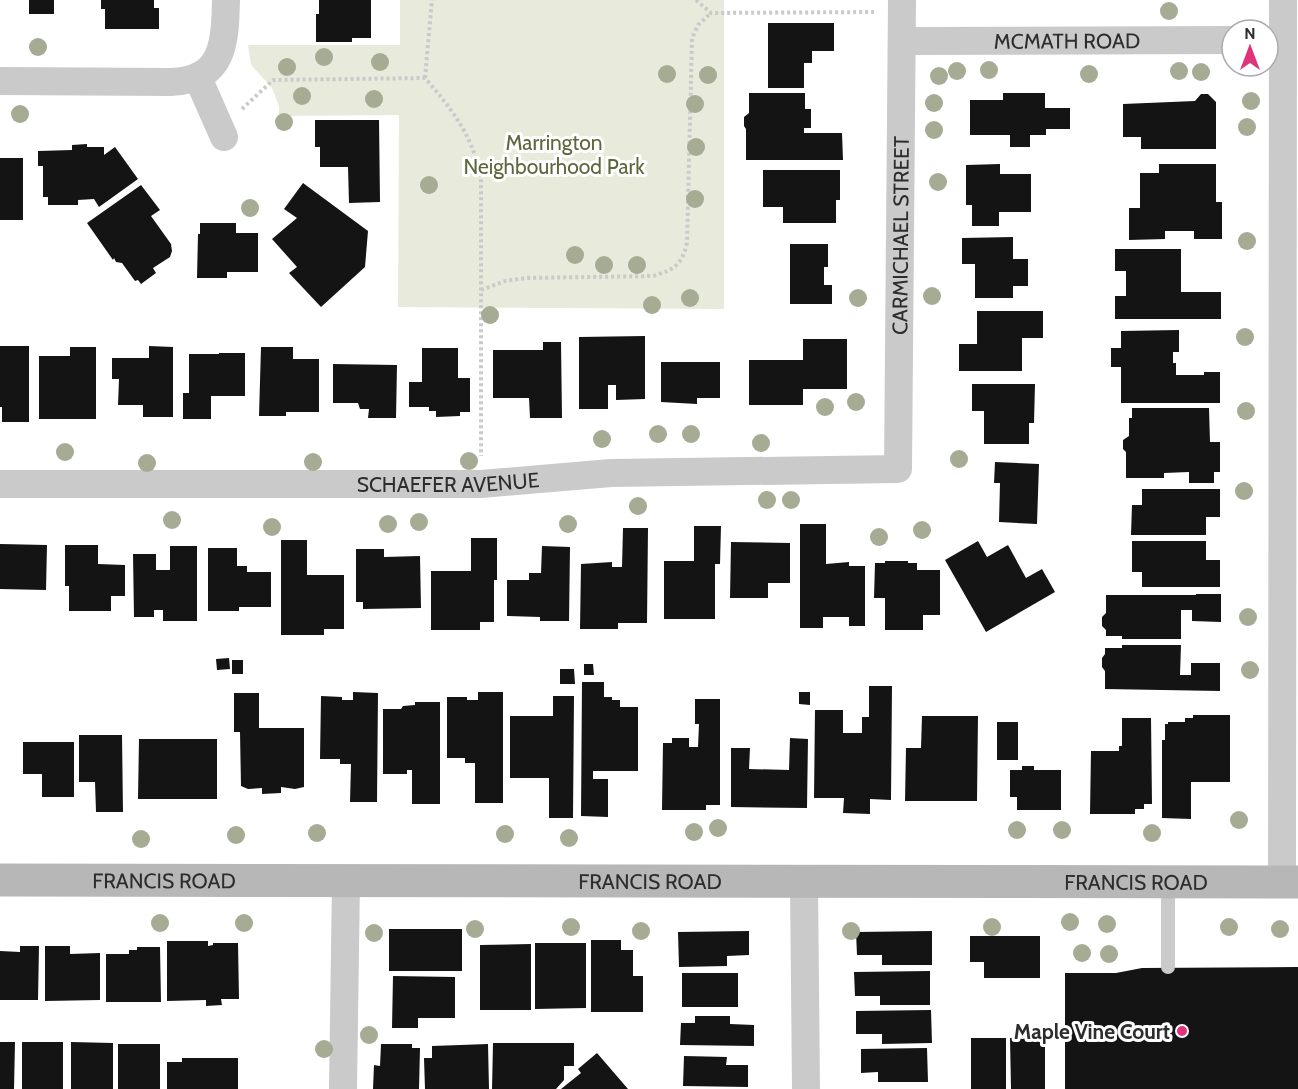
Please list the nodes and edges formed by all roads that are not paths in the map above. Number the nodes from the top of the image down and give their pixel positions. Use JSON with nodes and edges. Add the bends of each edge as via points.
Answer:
{"nodes":[{"id":1,"x":226,"y":0,"type":"edge"},
{"id":2,"x":1283,"y":0,"type":"edge"},
{"id":3,"x":902,"y":6,"type":"edge"},
{"id":4,"x":1220,"y":40,"type":"edge"},
{"id":5,"x":1283,"y":40,"type":"edge"},
{"id":6,"x":902,"y":41,"type":"junction"},
{"id":7,"x":198,"y":78,"type":"junction"},
{"id":8,"x":0,"y":81,"type":"edge"},
{"id":9,"x":222,"y":133,"type":"road end"},
{"id":10,"x":898,"y":469,"type":"joint"},
{"id":11,"x":0,"y":484,"type":"edge"},
{"id":12,"x":1290,"y":708,"type":"edge"},
{"id":13,"x":0,"y":880,"type":"edge"},
{"id":14,"x":346,"y":881,"type":"junction"},
{"id":15,"x":1290,"y":882,"type":"edge"},
{"id":16,"x":804,"y":883,"type":"junction"},
{"id":17,"x":1168,"y":883,"type":"junction"},
{"id":18,"x":1168,"y":967,"type":"dead end"},
{"id":19,"x":343,"y":1089,"type":"edge"},
{"id":20,"x":806,"y":1089,"type":"edge"}],
"edges":[{"from":1,"to":7,"type":"street","via":[[222,47],[212,67]]},
{"from":2,"to":5,"type":"street"},
{"from":3,"to":6,"type":"street","name":"CARMICHAEL STREET"},
{"from":4,"to":6,"type":"street","name":"MCMATH ROAD"},
{"from":5,"to":12,"type":"street"},
{"from":6,"to":10,"type":"street","name":"CARMICHAEL STREET"},
{"from":7,"to":8,"type":"street","via":[[171,82]]},
{"from":7,"to":9,"type":"street"},
{"from":10,"to":11,"type":"street","name":"SCHAEFER AVENUE","via":[[611,473],[481,484]]},
{"from":12,"to":15,"type":"street"},
{"from":13,"to":14,"type":"street","name":"FRANCIS ROAD"},
{"from":14,"to":16,"type":"street","name":"FRANCIS ROAD"},
{"from":14,"to":19,"type":"street"},
{"from":15,"to":17,"type":"street","name":"FRANCIS ROAD"},
{"from":16,"to":17,"type":"street","name":"FRANCIS ROAD"},
{"from":16,"to":20,"type":"street"},
{"from":17,"to":18,"type":"lane"}]}
